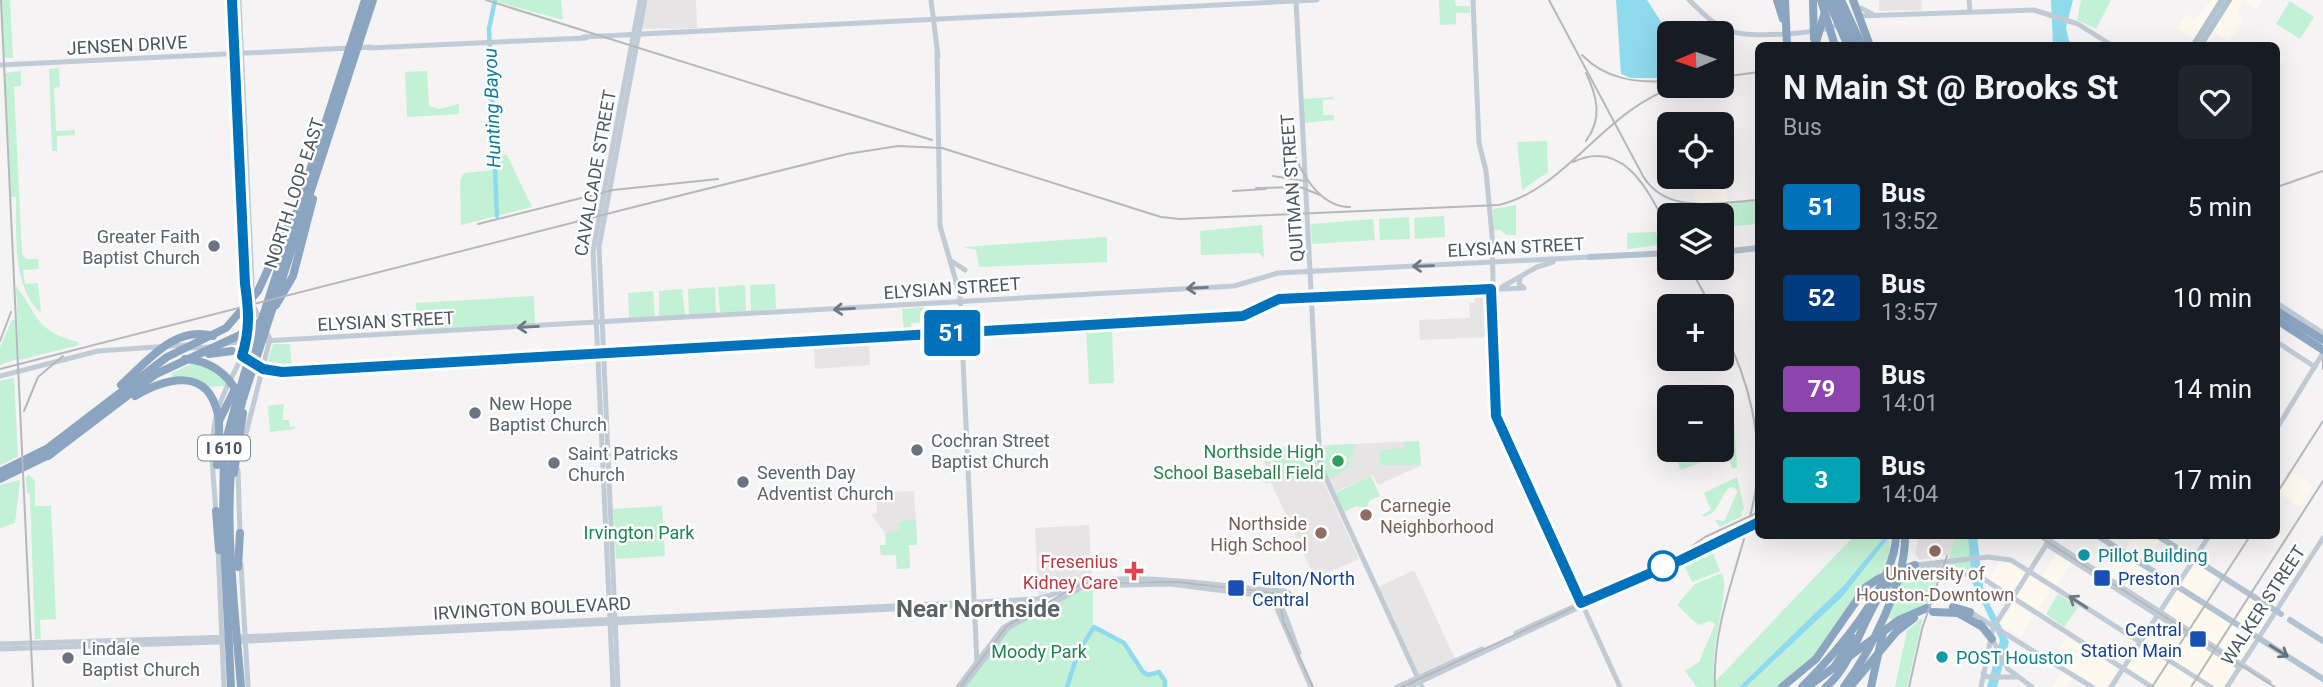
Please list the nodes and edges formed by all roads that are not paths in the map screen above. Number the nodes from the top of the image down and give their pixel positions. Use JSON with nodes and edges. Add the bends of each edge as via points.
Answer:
{"nodes":[{"id":1,"x":232,"y":0,"type":"edge"},
{"id":2,"x":239,"y":0,"type":"edge"},
{"id":3,"x":364,"y":0,"type":"edge"},
{"id":4,"x":376,"y":0,"type":"edge"},
{"id":5,"x":931,"y":0,"type":"edge"},
{"id":6,"x":1296,"y":0,"type":"edge"},
{"id":7,"x":1317,"y":0,"type":"edge"},
{"id":8,"x":1473,"y":0,"type":"edge"},
{"id":9,"x":1689,"y":0,"type":"edge"},
{"id":10,"x":1777,"y":0,"type":"edge"},
{"id":11,"x":1785,"y":0,"type":"edge"},
{"id":12,"x":1813,"y":0,"type":"edge"},
{"id":13,"x":1821,"y":0,"type":"edge"},
{"id":14,"x":1828,"y":0,"type":"edge"},
{"id":15,"x":1834,"y":0,"type":"edge"},
{"id":16,"x":1841,"y":0,"type":"edge"},
{"id":17,"x":1853,"y":0,"type":"edge"},
{"id":18,"x":1969,"y":0,"type":"edge"},
{"id":19,"x":2222,"y":0,"type":"edge"},
{"id":20,"x":2229,"y":0,"type":"edge"},
{"id":21,"x":642,"y":1,"type":"edge"},
{"id":22,"x":1861,"y":8,"type":"dead end"},
{"id":23,"x":1970,"y":11,"type":"junction"},
{"id":24,"x":1875,"y":16,"type":"junction"},
{"id":25,"x":932,"y":20,"type":"junction"},
{"id":26,"x":1861,"y":26,"type":"junction"},
{"id":27,"x":636,"y":33,"type":"junction"},
{"id":28,"x":358,"y":36,"type":"junction"},
{"id":29,"x":1787,"y":42,"type":"edge"},
{"id":30,"x":1814,"y":42,"type":"edge"},
{"id":31,"x":1815,"y":42,"type":"edge"},
{"id":32,"x":1835,"y":42,"type":"edge"},
{"id":33,"x":1841,"y":42,"type":"edge"},
{"id":34,"x":1846,"y":42,"type":"edge"},
{"id":35,"x":1852,"y":42,"type":"edge"},
{"id":36,"x":1860,"y":42,"type":"edge"},
{"id":37,"x":1870,"y":42,"type":"edge"},
{"id":38,"x":2107,"y":42,"type":"edge"},
{"id":39,"x":2196,"y":42,"type":"edge"},
{"id":40,"x":2203,"y":42,"type":"edge"},
{"id":41,"x":238,"y":53,"type":"junction"},
{"id":42,"x":350,"y":58,"type":"junction"},
{"id":43,"x":0,"y":65,"type":"edge"},
{"id":44,"x":290,"y":245,"type":"junction"},
{"id":45,"x":1755,"y":250,"type":"edge"},
{"id":46,"x":1734,"y":252,"type":"edge"},
{"id":47,"x":1657,"y":255,"type":"edge"},
{"id":48,"x":1590,"y":259,"type":"junction"},
{"id":49,"x":1491,"y":260,"type":"junction"},
{"id":50,"x":951,"y":261,"type":"junction"},
{"id":51,"x":1526,"y":261,"type":"junction"},
{"id":52,"x":1533,"y":269,"type":"junction"},
{"id":53,"x":965,"y":270,"type":"dead end"},
{"id":54,"x":1311,"y":271,"type":"junction"},
{"id":55,"x":1520,"y":279,"type":"junction"},
{"id":56,"x":1499,"y":288,"type":"junction"},
{"id":57,"x":1491,"y":289,"type":"junction"},
{"id":58,"x":1313,"y":297,"type":"junction"},
{"id":59,"x":961,"y":302,"type":"junction"},
{"id":60,"x":2280,"y":305,"type":"edge"},
{"id":61,"x":2280,"y":313,"type":"edge"},
{"id":62,"x":2280,"y":322,"type":"edge"},
{"id":63,"x":599,"y":323,"type":"junction"},
{"id":64,"x":962,"y":332,"type":"junction"},
{"id":65,"x":2323,"y":332,"type":"edge"},
{"id":66,"x":2323,"y":340,"type":"edge"},
{"id":67,"x":270,"y":342,"type":"junction"},
{"id":68,"x":246,"y":343,"type":"junction"},
{"id":69,"x":2280,"y":344,"type":"edge"},
{"id":70,"x":233,"y":347,"type":"junction"},
{"id":71,"x":2323,"y":351,"type":"edge"},
{"id":72,"x":601,"y":353,"type":"junction"},
{"id":73,"x":242,"y":356,"type":"junction"},
{"id":74,"x":2315,"y":367,"type":"junction"},
{"id":75,"x":148,"y":368,"type":"junction"},
{"id":76,"x":262,"y":368,"type":"junction"},
{"id":77,"x":248,"y":374,"type":"junction"},
{"id":78,"x":0,"y":377,"type":"edge"},
{"id":79,"x":134,"y":393,"type":"junction"},
{"id":80,"x":2280,"y":423,"type":"edge"},
{"id":81,"x":246,"y":427,"type":"joint"},
{"id":82,"x":216,"y":441,"type":"junction"},
{"id":83,"x":48,"y":452,"type":"junction"},
{"id":84,"x":0,"y":472,"type":"edge"},
{"id":85,"x":0,"y":479,"type":"edge"},
{"id":86,"x":230,"y":501,"type":"junction"},
{"id":87,"x":216,"y":511,"type":"joint"},
{"id":88,"x":223,"y":523,"type":"junction"},
{"id":89,"x":240,"y":533,"type":"joint"},
{"id":90,"x":1732,"y":535,"type":"tunnel mouth"},
{"id":91,"x":2323,"y":538,"type":"edge"},
{"id":92,"x":1896,"y":539,"type":"edge"},
{"id":93,"x":1904,"y":539,"type":"edge"},
{"id":94,"x":2103,"y":539,"type":"edge"},
{"id":95,"x":2163,"y":539,"type":"edge"},
{"id":96,"x":2206,"y":539,"type":"edge"},
{"id":97,"x":2049,"y":540,"type":"edge"},
{"id":98,"x":1913,"y":554,"type":"dead end"},
{"id":99,"x":2194,"y":558,"type":"junction"},
{"id":100,"x":1913,"y":567,"type":"junction"},
{"id":101,"x":2029,"y":571,"type":"junction"},
{"id":102,"x":1893,"y":578,"type":"junction"},
{"id":103,"x":2176,"y":585,"type":"junction"},
{"id":104,"x":1064,"y":591,"type":"junction"},
{"id":105,"x":1271,"y":591,"type":"junction"},
{"id":106,"x":1877,"y":595,"type":"junction"},
{"id":107,"x":2012,"y":597,"type":"junction"},
{"id":108,"x":1030,"y":602,"type":"junction"},
{"id":109,"x":1004,"y":603,"type":"junction"},
{"id":110,"x":1282,"y":603,"type":"junction"},
{"id":111,"x":974,"y":604,"type":"junction"},
{"id":112,"x":1582,"y":605,"type":"junction"},
{"id":113,"x":1040,"y":607,"type":"junction"},
{"id":114,"x":1032,"y":610,"type":"junction"},
{"id":115,"x":1930,"y":610,"type":"junction"},
{"id":116,"x":2279,"y":612,"type":"junction"},
{"id":117,"x":2158,"y":613,"type":"junction"},
{"id":118,"x":1884,"y":618,"type":"junction"},
{"id":119,"x":1976,"y":618,"type":"junction"},
{"id":120,"x":2290,"y":620,"type":"dead end"},
{"id":121,"x":612,"y":621,"type":"junction"},
{"id":122,"x":1995,"y":626,"type":"junction"},
{"id":123,"x":230,"y":638,"type":"junction"},
{"id":124,"x":245,"y":638,"type":"junction"},
{"id":125,"x":2259,"y":638,"type":"junction"},
{"id":126,"x":1990,"y":641,"type":"junction"},
{"id":127,"x":2140,"y":641,"type":"junction"},
{"id":128,"x":2323,"y":641,"type":"edge"},
{"id":129,"x":1853,"y":643,"type":"junction"},
{"id":130,"x":1840,"y":644,"type":"junction"},
{"id":131,"x":0,"y":646,"type":"edge"},
{"id":132,"x":1865,"y":652,"type":"junction"},
{"id":133,"x":978,"y":665,"type":"junction"},
{"id":134,"x":2241,"y":666,"type":"junction"},
{"id":135,"x":2123,"y":668,"type":"junction"},
{"id":136,"x":1844,"y":669,"type":"junction"},
{"id":137,"x":2009,"y":674,"type":"junction"},
{"id":138,"x":1986,"y":675,"type":"junction"},
{"id":139,"x":2323,"y":679,"type":"edge"},
{"id":140,"x":2269,"y":681,"type":"dead end"},
{"id":141,"x":1420,"y":682,"type":"edge"},
{"id":142,"x":224,"y":687,"type":"edge"},
{"id":143,"x":231,"y":687,"type":"edge"},
{"id":144,"x":241,"y":687,"type":"edge"},
{"id":145,"x":248,"y":687,"type":"edge"},
{"id":146,"x":615,"y":687,"type":"edge"},
{"id":147,"x":958,"y":687,"type":"edge"},
{"id":148,"x":963,"y":687,"type":"edge"},
{"id":149,"x":1313,"y":687,"type":"edge"},
{"id":150,"x":1397,"y":687,"type":"edge"},
{"id":151,"x":1409,"y":687,"type":"edge"},
{"id":152,"x":1620,"y":687,"type":"edge"},
{"id":153,"x":1783,"y":687,"type":"edge"},
{"id":154,"x":1804,"y":687,"type":"edge"},
{"id":155,"x":1814,"y":687,"type":"edge"},
{"id":156,"x":1826,"y":687,"type":"edge"},
{"id":157,"x":1833,"y":687,"type":"edge"},
{"id":158,"x":1844,"y":687,"type":"edge"},
{"id":159,"x":1850,"y":687,"type":"edge"},
{"id":160,"x":1871,"y":687,"type":"edge"},
{"id":161,"x":1980,"y":687,"type":"edge"},
{"id":162,"x":2032,"y":687,"type":"edge"},
{"id":163,"x":2092,"y":687,"type":"edge"},
{"id":164,"x":2111,"y":687,"type":"edge"},
{"id":165,"x":2152,"y":687,"type":"edge"},
{"id":166,"x":2211,"y":687,"type":"edge"},
{"id":167,"x":2227,"y":687,"type":"edge"}],
"edges":[{"from":1,"to":41,"type":"main road"},
{"from":2,"to":41,"type":"main road"},
{"from":3,"to":28,"type":"highway"},
{"from":4,"to":28,"type":"highway"},
{"from":5,"to":25,"type":"main road"},
{"from":6,"to":7,"type":"main road","name":"JENSEN DRIVE"},
{"from":6,"to":25,"type":"main road","name":"JENSEN DRIVE"},
{"from":6,"to":54,"type":"main road","name":"QUITMAN STREET"},
{"from":8,"to":49,"type":"main road","via":[[1479,143],[1487,182]]},
{"from":9,"to":24,"type":"main road","via":[[1726,30],[1802,33]]},
{"from":10,"to":29,"type":"highway"},
{"from":11,"to":29,"type":"highway"},
{"from":12,"to":30,"type":"highway"},
{"from":13,"to":32,"type":"highway"},
{"from":14,"to":31,"type":"highway"},
{"from":14,"to":34,"type":"highway"},
{"from":15,"to":35,"type":"highway"},
{"from":16,"to":36,"type":"highway"},
{"from":17,"to":26,"type":"highway"},
{"from":18,"to":23,"type":"main road"},
{"from":19,"to":39,"type":"main road"},
{"from":20,"to":40,"type":"main road"},
{"from":21,"to":27,"type":"main road","name":"CAVALCADE STREET"},
{"from":22,"to":24,"type":"main road"},
{"from":23,"to":24,"type":"main road"},
{"from":23,"to":38,"type":"main road","via":[[2042,12],[2087,28]]},
{"from":24,"to":26,"type":"main road"},
{"from":25,"to":27,"type":"main road","name":"JENSEN DRIVE"},
{"from":25,"to":50,"type":"main road","via":[[939,82],[941,226]]},
{"from":26,"to":33,"type":"highway"},
{"from":26,"to":37,"type":"highway"},
{"from":27,"to":41,"type":"main road","name":"JENSEN DRIVE"},
{"from":27,"to":63,"type":"main road","name":"CAVALCADE STREET","via":[[604,200],[596,263]]},
{"from":28,"to":42,"type":"highway","name":"NORTH LOOP EAST","number":"I 610"},
{"from":41,"to":43,"type":"main road","name":"JENSEN DRIVE"},
{"from":41,"to":67,"type":"main road","via":[[253,305]]},
{"from":41,"to":68,"type":"main road","via":[[245,284],[250,314]]},
{"from":42,"to":44,"type":"highway","name":"NORTH LOOP EAST","number":"I 610"},
{"from":42,"to":44,"type":"highway","name":"NORTH LOOP EAST","number":"I 610"},
{"from":44,"to":75,"type":"highway","via":[[234,321],[218,334]]},
{"from":44,"to":77,"type":"highway","name":"NORTH LOOP EAST","number":"I 610"},
{"from":44,"to":77,"type":"highway","name":"NORTH LOOP EAST","number":"I 610"},
{"from":44,"to":79,"type":"highway","via":[[287,290],[266,316],[239,336],[172,365]]},
{"from":45,"to":46,"type":"main road"},
{"from":47,"to":48,"type":"main road","name":"ELYSIAN STREET"},
{"from":48,"to":51,"type":"main road","name":"ELYSIAN STREET"},
{"from":48,"to":52,"type":"main road","name":"ELYSIAN STREET"},
{"from":49,"to":51,"type":"main road","name":"ELYSIAN STREET"},
{"from":49,"to":54,"type":"main road","name":"ELYSIAN STREET","one_way":true},
{"from":49,"to":57,"type":"main road"},
{"from":50,"to":53,"type":"main road"},
{"from":50,"to":59,"type":"main road"},
{"from":51,"to":52,"type":"main road"},
{"from":52,"to":55,"type":"main road","name":"ELYSIAN STREET"},
{"from":54,"to":58,"type":"main road","name":"QUITMAN STREET"},
{"from":54,"to":59,"type":"main road","name":"ELYSIAN STREET","one_way":true,"via":[[1278,273],[1234,286]]},
{"from":55,"to":56,"type":"main road","name":"ELYSIAN STREET"},
{"from":55,"to":56,"type":"main road","via":[[1524,288]]},
{"from":56,"to":57,"type":"main road"},
{"from":57,"to":58,"type":"main road"},
{"from":57,"to":112,"type":"main road","via":[[1496,417]]},
{"from":58,"to":64,"type":"main road","via":[[1279,299],[1243,316]]},
{"from":58,"to":141,"type":"main road","name":"QUITMAN STREET","via":[[1320,465]]},
{"from":59,"to":63,"type":"main road","name":"ELYSIAN STREET","one_way":true},
{"from":59,"to":64,"type":"main road"},
{"from":60,"to":65,"type":"main road"},
{"from":61,"to":66,"type":"highway"},
{"from":62,"to":71,"type":"highway"},
{"from":63,"to":67,"type":"main road","name":"ELYSIAN STREET","one_way":true},
{"from":63,"to":72,"type":"main road","name":"CAVALCADE STREET"},
{"from":64,"to":72,"type":"main road"},
{"from":64,"to":111,"type":"main road"},
{"from":67,"to":68,"type":"main road","name":"ELYSIAN STREET"},
{"from":67,"to":76,"type":"main road"},
{"from":68,"to":70,"type":"main road","name":"ELYSIAN STREET"},
{"from":68,"to":73,"type":"main road"},
{"from":69,"to":74,"type":"main road"},
{"from":70,"to":73,"type":"main road"},
{"from":70,"to":75,"type":"highway","via":[[206,334],[178,338]]},
{"from":70,"to":78,"type":"main road","name":"ELYSIAN STREET","via":[[98,353]]},
{"from":70,"to":79,"type":"highway","via":[[173,370]]},
{"from":71,"to":74,"type":"main road"},
{"from":72,"to":76,"type":"main road","via":[[282,372]]},
{"from":72,"to":121,"type":"main road","name":"CAVALCADE STREET"},
{"from":73,"to":76,"type":"main road"},
{"from":73,"to":77,"type":"main road"},
{"from":74,"to":80,"type":"main road"},
{"from":75,"to":83,"type":"highway"},
{"from":75,"to":86,"type":"highway","via":[[185,359],[201,361],[217,369],[238,394],[243,413]]},
{"from":76,"to":77,"type":"main road"},
{"from":77,"to":81,"type":"highway"},
{"from":77,"to":82,"type":"highway","via":[[223,412]]},
{"from":77,"to":86,"type":"highway","name":"NORTH LOOP EAST","number":"I 610","via":[[232,443]]},
{"from":77,"to":88,"type":"highway","name":"NORTH LOOP EAST","number":"I 610","via":[[224,447]]},
{"from":79,"to":82,"type":"highway","via":[[164,380],[191,382],[206,391],[216,408]]},
{"from":79,"to":83,"type":"highway"},
{"from":81,"to":89,"type":"main road","via":[[237,480]]},
{"from":82,"to":87,"type":"main road"},
{"from":82,"to":88,"type":"highway"},
{"from":83,"to":84,"type":"highway"},
{"from":83,"to":85,"type":"highway"},
{"from":86,"to":123,"type":"highway","name":"NORTH LOOP EAST","number":"I 610"},
{"from":87,"to":123,"type":"highway"},
{"from":88,"to":123,"type":"highway","name":"NORTH LOOP EAST","number":"I 610"},
{"from":89,"to":123,"type":"highway"},
{"from":90,"to":112,"type":"main road"},
{"from":91,"to":116,"type":"main road","name":"WALKER STREET"},
{"from":92,"to":102,"type":"highway"},
{"from":93,"to":102,"type":"highway"},
{"from":94,"to":103,"type":"main road"},
{"from":95,"to":99,"type":"main road"},
{"from":96,"to":99,"type":"main road"},
{"from":97,"to":101,"type":"main road"},
{"from":97,"to":117,"type":"main road"},
{"from":98,"to":100,"type":"highway"},
{"from":99,"to":103,"type":"main road"},
{"from":99,"to":116,"type":"main road"},
{"from":100,"to":101,"type":"main road","via":[[1988,557],[2009,559]]},
{"from":100,"to":102,"type":"highway"},
{"from":100,"to":107,"type":"main road","via":[[1967,573]]},
{"from":100,"to":136,"type":"highway","via":[[1890,587]]},
{"from":100,"to":153,"type":"highway","via":[[1867,587],[1816,659]]},
{"from":101,"to":107,"type":"main road"},
{"from":127,"to":101,"type":"main road","one_way":true},
{"from":102,"to":106,"type":"highway"},
{"from":102,"to":118,"type":"highway"},
{"from":102,"to":129,"type":"highway"},
{"from":103,"to":117,"type":"main road"},
{"from":103,"to":125,"type":"main road"},
{"from":104,"to":105,"type":"main road","via":[[1087,582],[1155,580]]},
{"from":104,"to":109,"type":"main road","name":"IRVINGTON BOULEVARD"},
{"from":104,"to":113,"type":"main road"},
{"from":105,"to":110,"type":"main road"},
{"from":105,"to":110,"type":"main road","via":[[1287,592]]},
{"from":106,"to":129,"type":"highway"},
{"from":106,"to":130,"type":"highway"},
{"from":107,"to":122,"type":"main road"},
{"from":107,"to":135,"type":"main road"},
{"from":108,"to":109,"type":"main road","name":"IRVINGTON BOULEVARD"},
{"from":108,"to":113,"type":"main road"},
{"from":108,"to":114,"type":"main road"},
{"from":109,"to":111,"type":"main road","name":"IRVINGTON BOULEVARD"},
{"from":110,"to":149,"type":"main road","via":[[1284,621]]},
{"from":111,"to":121,"type":"main road","name":"IRVINGTON BOULEVARD"},
{"from":111,"to":133,"type":"main road"},
{"from":112,"to":141,"type":"main road"},
{"from":112,"to":152,"type":"main road"},
{"from":113,"to":114,"type":"main road"},
{"from":113,"to":133,"type":"main road","via":[[1008,628]]},
{"from":113,"to":149,"type":"main road","via":[[1076,589],[1095,586],[1187,585],[1265,594],[1274,598]]},
{"from":114,"to":133,"type":"main road","via":[[1003,628]]},
{"from":115,"to":119,"type":"highway"},
{"from":115,"to":119,"type":"highway"},
{"from":115,"to":154,"type":"highway","via":[[1899,620]]},
{"from":115,"to":155,"type":"highway","via":[[1896,626]]},
{"from":115,"to":159,"type":"highway","via":[[1897,631]]},
{"from":116,"to":125,"type":"main road","name":"WALKER STREET"},
{"from":117,"to":127,"type":"main road"},
{"from":117,"to":134,"type":"main road"},
{"from":118,"to":132,"type":"highway"},
{"from":118,"to":160,"type":"highway"},
{"from":119,"to":122,"type":"main road"},
{"from":119,"to":126,"type":"highway"},
{"from":120,"to":128,"type":"main road"},
{"from":121,"to":124,"type":"main road","name":"IRVINGTON BOULEVARD"},
{"from":121,"to":146,"type":"main road","name":"CAVALCADE STREET"},
{"from":122,"to":126,"type":"main road"},
{"from":122,"to":163,"type":"main road"},
{"from":123,"to":124,"type":"main road"},
{"from":123,"to":124,"type":"main road","name":"IRVINGTON BOULEVARD"},
{"from":123,"to":124,"type":"main road"},
{"from":123,"to":131,"type":"main road","name":"IRVINGTON BOULEVARD"},
{"from":123,"to":142,"type":"main road"},
{"from":123,"to":143,"type":"highway","name":"NORTH LOOP EAST","number":"I 610"},
{"from":123,"to":144,"type":"highway","name":"NORTH LOOP EAST","number":"I 610"},
{"from":123,"to":145,"type":"main road"},
{"from":125,"to":134,"type":"main road","name":"WALKER STREET"},
{"from":125,"to":139,"type":"main road","one_way":true},
{"from":126,"to":137,"type":"main road"},
{"from":126,"to":138,"type":"main road"},
{"from":127,"to":135,"type":"main road"},
{"from":127,"to":166,"type":"main road"},
{"from":129,"to":136,"type":"highway"},
{"from":129,"to":156,"type":"highway"},
{"from":130,"to":153,"type":"highway","via":[[1812,670]]},
{"from":130,"to":154,"type":"highway"},
{"from":132,"to":157,"type":"highway"},
{"from":132,"to":158,"type":"highway"},
{"from":133,"to":147,"type":"main road"},
{"from":133,"to":148,"type":"main road"},
{"from":134,"to":140,"type":"main road"},
{"from":134,"to":167,"type":"main road","name":"WALKER STREET"},
{"from":135,"to":164,"type":"main road"},
{"from":135,"to":165,"type":"main road"},
{"from":136,"to":156,"type":"highway"},
{"from":136,"to":157,"type":"highway"},
{"from":137,"to":138,"type":"main road"},
{"from":137,"to":162,"type":"main road"},
{"from":138,"to":161,"type":"main road"},
{"from":141,"to":150,"type":"main road"},
{"from":141,"to":151,"type":"main road"}]}
